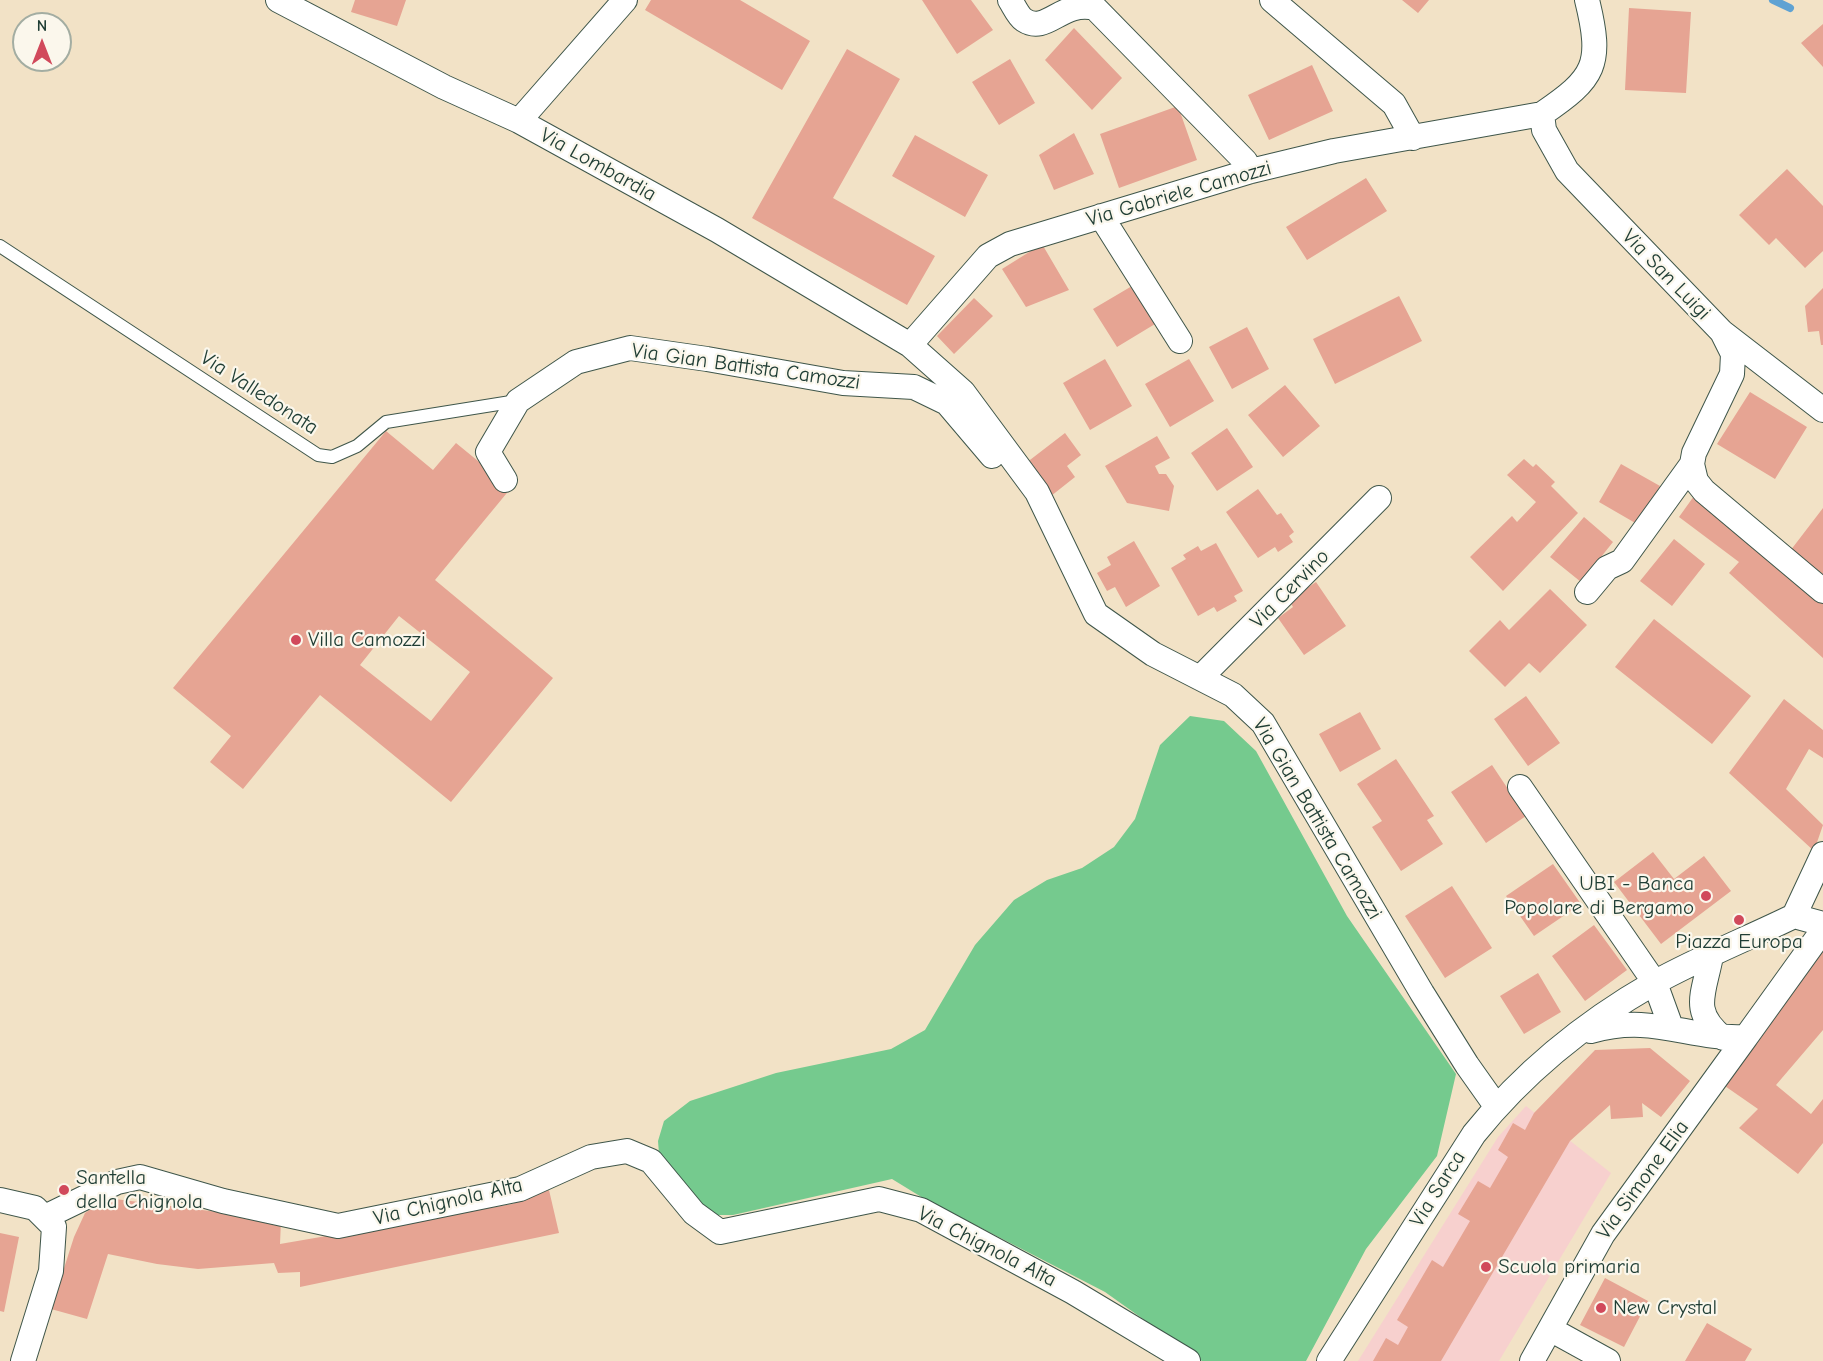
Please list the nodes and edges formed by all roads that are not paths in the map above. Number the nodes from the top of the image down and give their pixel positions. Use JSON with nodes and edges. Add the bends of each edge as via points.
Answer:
{"nodes":[{"id":1,"x":278,"y":0,"type":"edge"},
{"id":2,"x":625,"y":0,"type":"edge"},
{"id":3,"x":1010,"y":0,"type":"edge"},
{"id":4,"x":1272,"y":0,"type":"edge"},
{"id":5,"x":1587,"y":0,"type":"edge"},
{"id":6,"x":1542,"y":114,"type":"junction"},
{"id":7,"x":519,"y":121,"type":"junction"},
{"id":8,"x":1413,"y":138,"type":"junction"},
{"id":9,"x":1251,"y":171,"type":"junction"},
{"id":10,"x":1101,"y":216,"type":"junction"},
{"id":11,"x":0,"y":246,"type":"edge"},
{"id":12,"x":1722,"y":332,"type":"junction"},
{"id":13,"x":1180,"y":340,"type":"dead end"},
{"id":14,"x":910,"y":345,"type":"junction"},
{"id":15,"x":1769,"y":368,"type":"junction"},
{"id":16,"x":1732,"y":374,"type":"junction"},
{"id":17,"x":518,"y":401,"type":"junction"},
{"id":18,"x":1823,"y":410,"type":"edge"},
{"id":19,"x":1692,"y":464,"type":"junction"},
{"id":20,"x":505,"y":480,"type":"dead end"},
{"id":21,"x":1037,"y":492,"type":"junction"},
{"id":22,"x":1379,"y":498,"type":"dead end"},
{"id":23,"x":1823,"y":591,"type":"edge"},
{"id":24,"x":1587,"y":592,"type":"dead end"},
{"id":25,"x":1200,"y":678,"type":"junction"},
{"id":26,"x":1520,"y":787,"type":"dead end"},
{"id":27,"x":1823,"y":854,"type":"edge"},
{"id":28,"x":1814,"y":898,"type":"edge"},
{"id":29,"x":1794,"y":916,"type":"junction"},
{"id":30,"x":1823,"y":924,"type":"edge"},
{"id":31,"x":1823,"y":930,"type":"edge"},
{"id":32,"x":1711,"y":956,"type":"junction"},
{"id":33,"x":1655,"y":982,"type":"junction"},
{"id":34,"x":1671,"y":1027,"type":"junction"},
{"id":35,"x":1571,"y":1037,"type":"junction"},
{"id":36,"x":1735,"y":1038,"type":"junction"},
{"id":37,"x":1496,"y":1106,"type":"junction"},
{"id":38,"x":0,"y":1200,"type":"edge"},
{"id":39,"x":45,"y":1217,"type":"junction"},
{"id":40,"x":1551,"y":1329,"type":"junction"},
{"id":41,"x":23,"y":1361,"type":"edge"},
{"id":42,"x":1188,"y":1361,"type":"edge"},
{"id":43,"x":1329,"y":1361,"type":"edge"},
{"id":44,"x":1532,"y":1361,"type":"edge"},
{"id":45,"x":1608,"y":1361,"type":"edge"}],
"edges":[{"from":1,"to":7,"type":"street","name":"Via Lombardia","via":[[444,87]]},
{"from":2,"to":7,"type":"street"},
{"from":3,"to":9,"type":"street","via":[[1023,19],[1033,23],[1072,3],[1095,8]]},
{"from":4,"to":8,"type":"street","via":[[1394,104]]},
{"from":5,"to":6,"type":"street","via":[[1592,20],[1590,72],[1582,85]]},
{"from":6,"to":8,"type":"street","name":"Via Gabriele Camozzi"},
{"from":6,"to":12,"type":"street","name":"Via San Luigi","via":[[1544,130],[1566,171]]},
{"from":7,"to":14,"type":"street","name":"Via Lombardia","via":[[717,230]]},
{"from":8,"to":9,"type":"street","name":"Via Gabriele Camozzi","via":[[1334,151]]},
{"from":9,"to":10,"type":"street","name":"Via Gabriele Camozzi"},
{"from":10,"to":13,"type":"street"},
{"from":10,"to":14,"type":"street","name":"Via Gabriele Camozzi","via":[[1010,244],[988,256]]},
{"from":11,"to":17,"type":"lane","name":"Via Valledonata","via":[[318,455],[332,457],[357,446],[386,422]]},
{"from":12,"to":15,"type":"street","name":"Via San Luigi"},
{"from":12,"to":16,"type":"street","via":[[1733,354]]},
{"from":14,"to":21,"type":"street","name":"Via Gian Battista Camozzi","via":[[963,392]]},
{"from":15,"to":16,"type":"street","via":[[1743,369]]},
{"from":15,"to":18,"type":"street","name":"Via San Luigi"},
{"from":16,"to":19,"type":"street"},
{"from":17,"to":20,"type":"street","name":"Via Gian Battista Camozzi","via":[[488,452]]},
{"from":17,"to":21,"type":"street","name":"Via Gian Battista Camozzi","via":[[576,362],[630,348],[843,383],[914,387],[947,403],[1011,481]]},
{"from":19,"to":23,"type":"street","via":[[1696,481],[1704,491]]},
{"from":19,"to":24,"type":"street","via":[[1622,561],[1607,568]]},
{"from":21,"to":25,"type":"street","name":"Via Gian Battista Camozzi","via":[[1096,614],[1153,654]]},
{"from":22,"to":25,"type":"street","name":"Via Cervino"},
{"from":25,"to":37,"type":"street","name":"Via Gian Battista Camozzi","via":[[1233,695],[1263,723],[1422,993]]},
{"from":26,"to":33,"type":"street"},
{"from":27,"to":28,"type":"street"},
{"from":28,"to":29,"type":"street"},
{"from":29,"to":30,"type":"street"},
{"from":29,"to":32,"type":"street"},
{"from":31,"to":36,"type":"street"},
{"from":32,"to":33,"type":"street"},
{"from":32,"to":36,"type":"street","via":[[1701,1008],[1706,1025]]},
{"from":33,"to":34,"type":"street"},
{"from":33,"to":35,"type":"street"},
{"from":34,"to":35,"type":"street","via":[[1631,1023]]},
{"from":34,"to":36,"type":"street"},
{"from":35,"to":37,"type":"street","name":"Via Sarca"},
{"from":36,"to":40,"type":"street","name":"Via Simone Elia","via":[[1603,1234]]},
{"from":37,"to":43,"type":"street","name":"Via Sarca","via":[[1460,1154]]},
{"from":38,"to":39,"type":"street","via":[[35,1208]]},
{"from":39,"to":41,"type":"street","via":[[54,1227],[51,1271]]},
{"from":39,"to":42,"type":"street","name":"Via Chignola Alta","via":[[117,1182],[140,1177],[223,1201],[338,1226],[520,1189],[591,1157],[627,1151],[651,1161],[694,1213],[720,1232],[879,1199],[921,1210]]},
{"from":40,"to":44,"type":"street","name":"Via Simone Elia"},
{"from":40,"to":45,"type":"street"}]}
